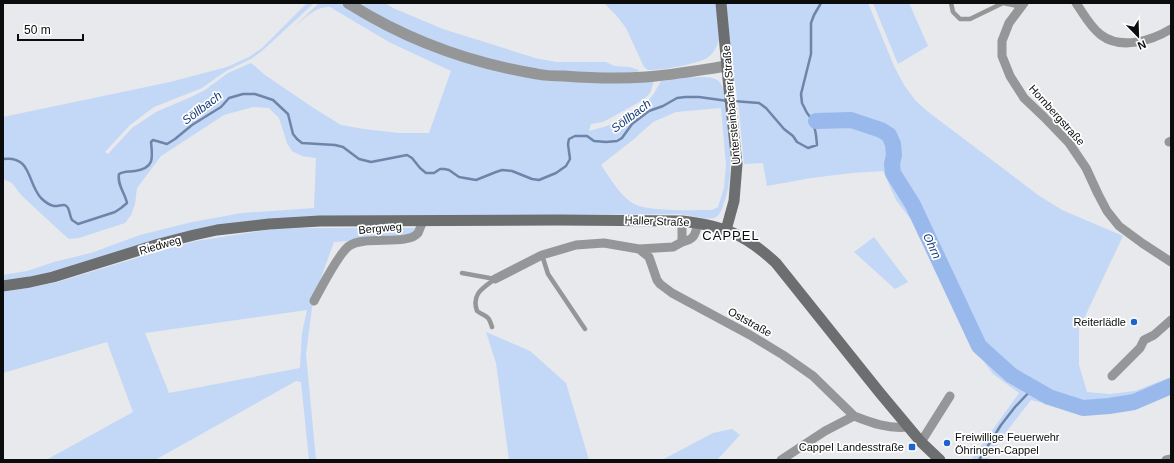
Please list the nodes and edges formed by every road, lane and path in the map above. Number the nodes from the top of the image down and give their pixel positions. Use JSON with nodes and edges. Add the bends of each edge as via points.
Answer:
{"nodes":[{"id":1,"x":348,"y":3,"type":"edge"},
{"id":2,"x":721,"y":3,"type":"edge"},
{"id":3,"x":951,"y":3,"type":"edge"},
{"id":4,"x":1076,"y":3,"type":"edge"},
{"id":5,"x":1022,"y":5,"type":"edge"},
{"id":6,"x":1171,"y":29,"type":"edge"},
{"id":7,"x":727,"y":66,"type":"junction"},
{"id":8,"x":320,"y":221,"type":"joint"},
{"id":9,"x":423,"y":221,"type":"junction"},
{"id":10,"x":682,"y":221,"type":"junction"},
{"id":11,"x":698,"y":223,"type":"junction"},
{"id":12,"x":726,"y":230,"type":"junction"},
{"id":13,"x":682,"y":242,"type":"junction"},
{"id":14,"x":639,"y":249,"type":"junction"},
{"id":15,"x":542,"y":255,"type":"junction"},
{"id":16,"x":1171,"y":262,"type":"edge"},
{"id":17,"x":462,"y":273,"type":"dead end"},
{"id":18,"x":495,"y":279,"type":"junction"},
{"id":19,"x":3,"y":286,"type":"edge"},
{"id":20,"x":314,"y":300,"type":"dead end"},
{"id":21,"x":1171,"y":320,"type":"edge"},
{"id":22,"x":492,"y":327,"type":"dead end"},
{"id":23,"x":585,"y":329,"type":"dead end"},
{"id":24,"x":1112,"y":376,"type":"dead end"},
{"id":25,"x":950,"y":396,"type":"dead end"},
{"id":26,"x":854,"y":416,"type":"junction"},
{"id":27,"x":908,"y":427,"type":"junction"},
{"id":28,"x":921,"y":442,"type":"junction"},
{"id":29,"x":1171,"y":458,"type":"edge"},
{"id":30,"x":782,"y":460,"type":"edge"},
{"id":31,"x":940,"y":460,"type":"edge"},
{"id":32,"x":1166,"y":460,"type":"edge"}],
"edges":[{"from":1,"to":7,"type":"street","via":[[412,38],[501,67],[538,74],[594,78],[646,77]]},
{"from":2,"to":7,"type":"main road","name":"Untersteinbacher Straße"},
{"from":3,"to":5,"type":"lane","via":[[953,12],[960,20],[970,19],[1003,3]]},
{"from":4,"to":6,"type":"street","via":[[1100,35],[1111,40],[1125,43],[1147,39]]},
{"from":5,"to":16,"type":"street","name":"Hornbergstraße","via":[[1009,23],[1002,41],[1002,56],[1010,76],[1024,98],[1069,143],[1086,168],[1107,211],[1119,226]]},
{"from":7,"to":12,"type":"main road","name":"Untersteinbacher Straße","via":[[737,164],[734,201]]},
{"from":8,"to":9,"type":"main road","name":"Haller Straße"},
{"from":8,"to":19,"type":"main road","name":"Riedweg","via":[[217,230],[159,244],[53,276]]},
{"from":9,"to":10,"type":"main road","name":"Haller Straße"},
{"from":9,"to":20,"type":"street","name":"Bergweg","via":[[417,234],[407,239],[357,242],[348,246],[341,253]]},
{"from":10,"to":11,"type":"main road","name":"Haller Straße"},
{"from":10,"to":13,"type":"street"},
{"from":11,"to":12,"type":"main road","name":"Haller Straße"},
{"from":11,"to":13,"type":"street","via":[[694,236],[689,241]]},
{"from":12,"to":27,"type":"main road","name":"Haller Straße","via":[[743,237],[776,263]]},
{"from":13,"to":14,"type":"street","via":[[673,246]]},
{"from":14,"to":15,"type":"street","via":[[604,243],[576,245]]},
{"from":14,"to":26,"type":"street","name":"Oststraße","via":[[649,257],[660,284],[783,355],[813,376]]},
{"from":15,"to":18,"type":"street"},
{"from":15,"to":23,"type":"lane","via":[[548,274]]},
{"from":17,"to":18,"type":"lane"},
{"from":18,"to":22,"type":"lane","via":[[481,289],[475,300],[477,311],[487,316]]},
{"from":21,"to":24,"type":"street","via":[[1144,340],[1140,348]]},
{"from":25,"to":28,"type":"street"},
{"from":26,"to":27,"type":"street","via":[[896,428]]},
{"from":26,"to":30,"type":"street","via":[[825,431]]},
{"from":27,"to":28,"type":"main road","name":"Haller Straße"},
{"from":28,"to":31,"type":"main road","name":"Haller Straße"},
{"from":29,"to":32,"type":"street"}]}
